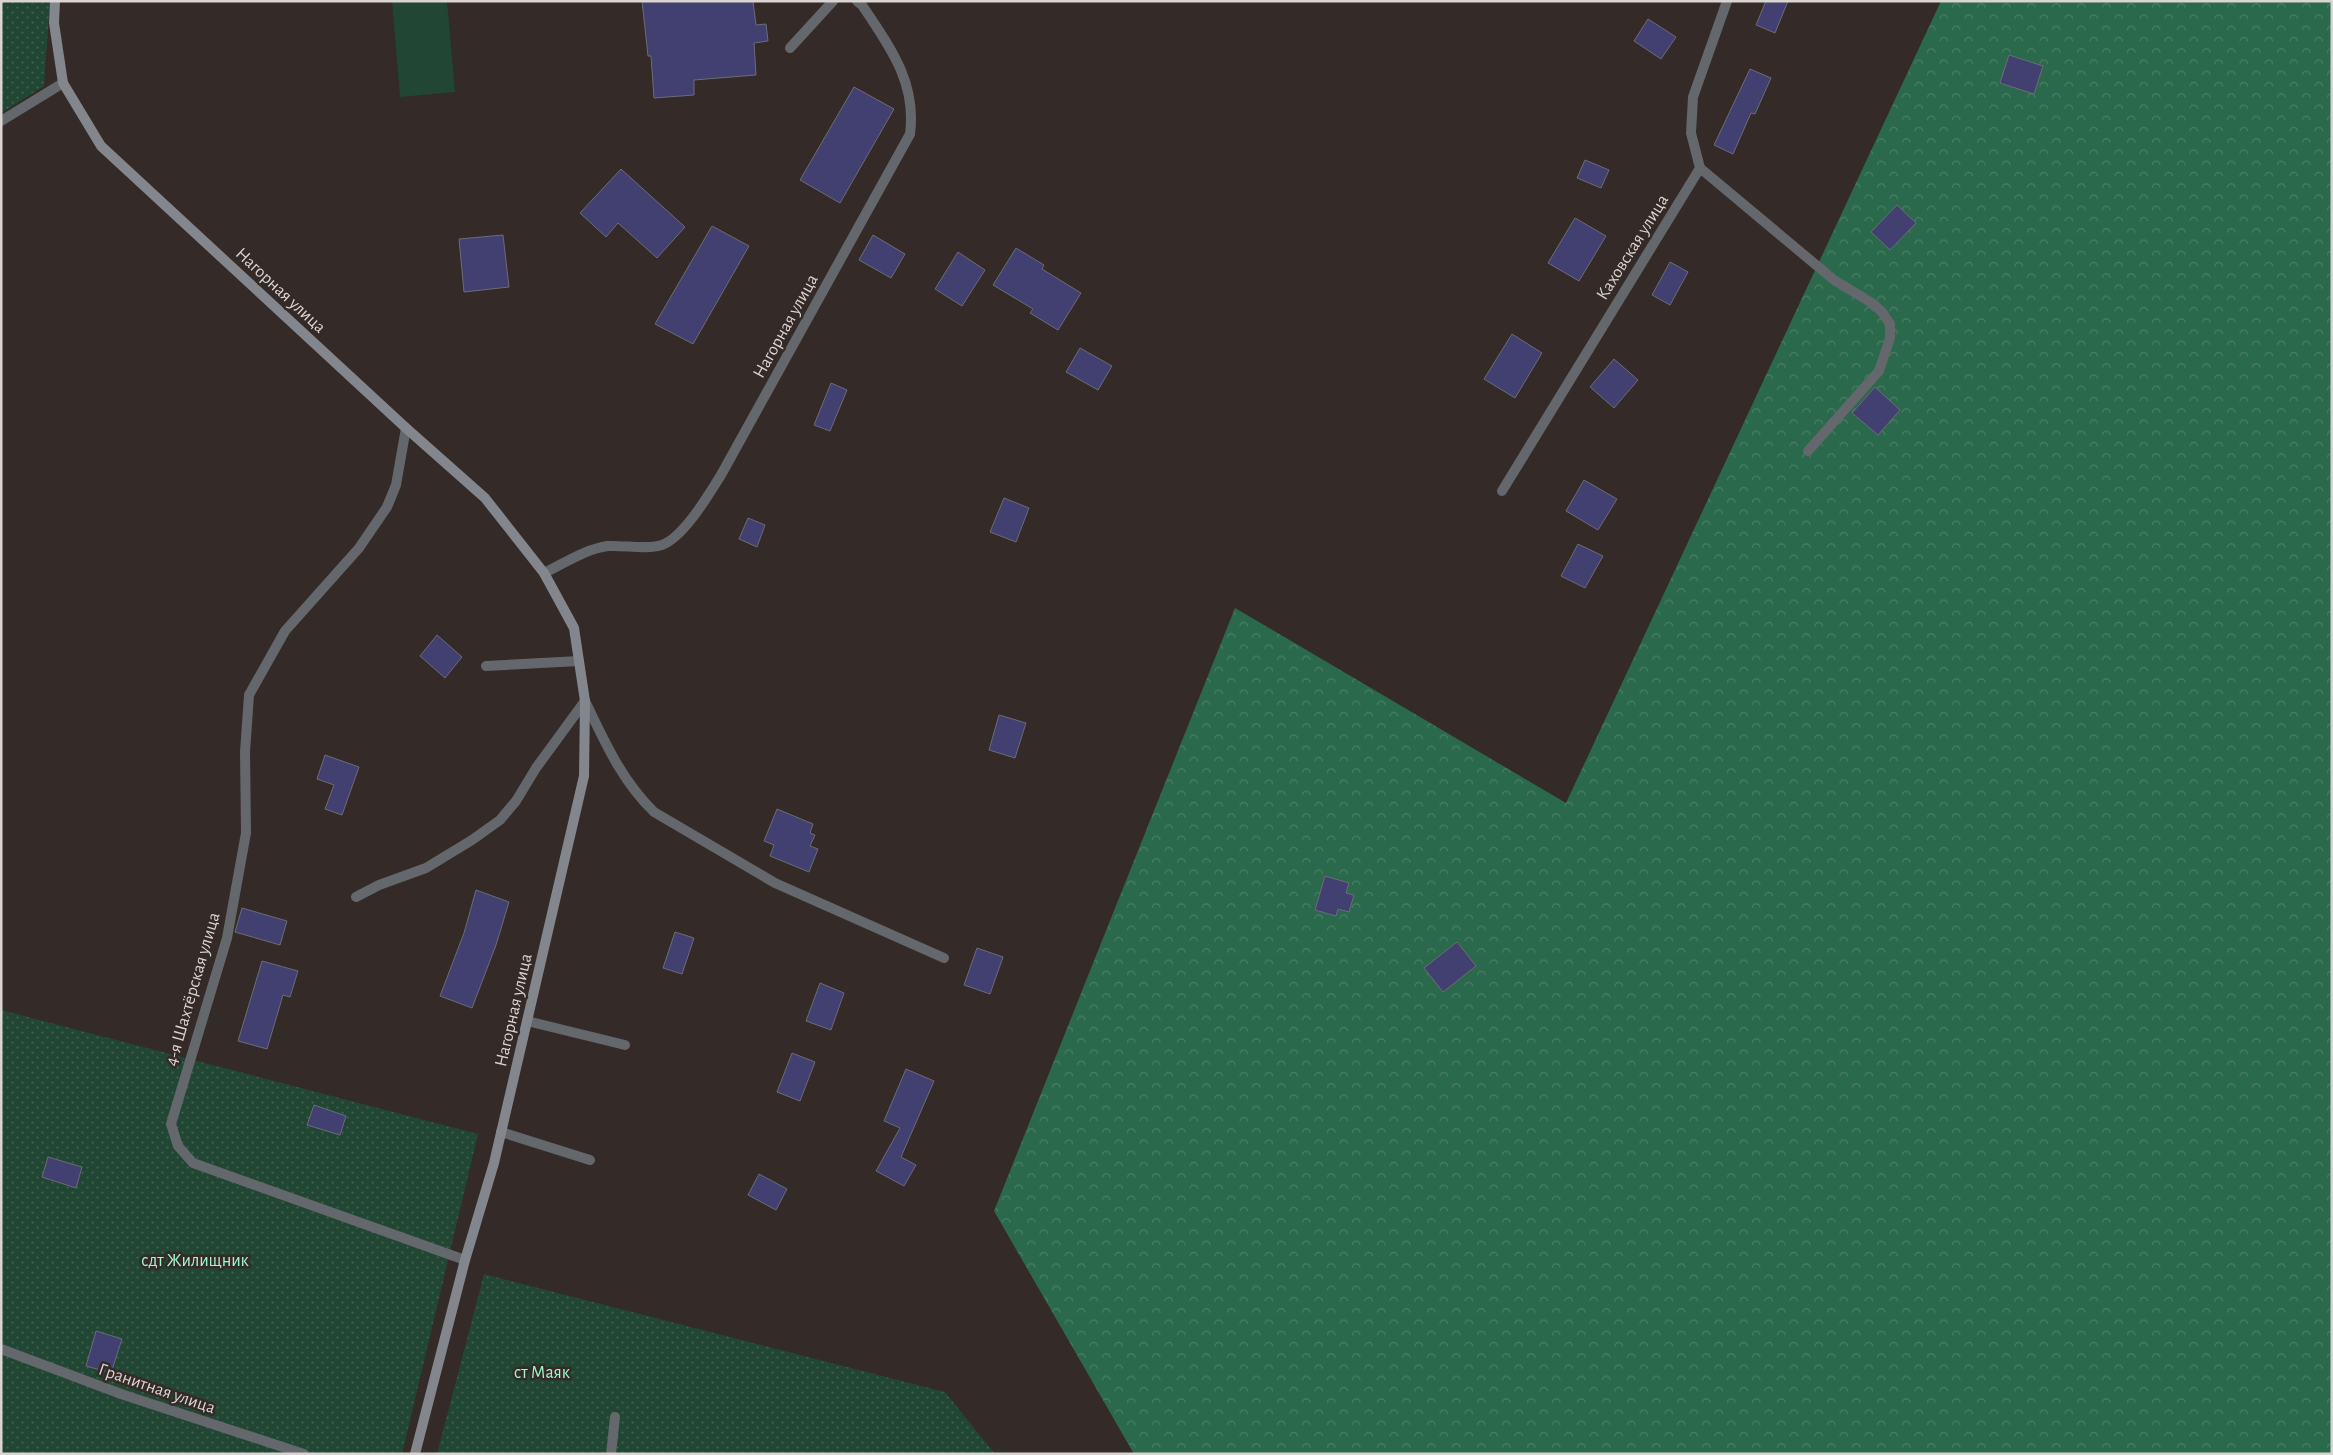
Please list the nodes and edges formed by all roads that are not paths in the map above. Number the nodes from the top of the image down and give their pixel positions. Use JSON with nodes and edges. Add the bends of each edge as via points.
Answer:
{"nodes":[{"id":1,"x":55,"y":1,"type":"edge"},
{"id":2,"x":833,"y":1,"type":"edge"},
{"id":3,"x":857,"y":1,"type":"edge"},
{"id":4,"x":1727,"y":1,"type":"edge"},
{"id":5,"x":790,"y":48,"type":"dead end"},
{"id":6,"x":63,"y":83,"type":"junction"},
{"id":7,"x":1,"y":121,"type":"edge"},
{"id":8,"x":1700,"y":168,"type":"junction"},
{"id":9,"x":406,"y":428,"type":"junction"},
{"id":10,"x":1808,"y":452,"type":"dead end"},
{"id":11,"x":1502,"y":491,"type":"dead end"},
{"id":12,"x":544,"y":573,"type":"junction"},
{"id":13,"x":579,"y":661,"type":"junction"},
{"id":14,"x":486,"y":666,"type":"dead end"},
{"id":15,"x":585,"y":701,"type":"junction"},
{"id":16,"x":356,"y":897,"type":"dead end"},
{"id":17,"x":944,"y":958,"type":"dead end"},
{"id":18,"x":527,"y":1021,"type":"junction"},
{"id":19,"x":625,"y":1045,"type":"dead end"},
{"id":20,"x":501,"y":1132,"type":"junction"},
{"id":21,"x":590,"y":1160,"type":"dead end"},
{"id":22,"x":465,"y":1260,"type":"junction"},
{"id":23,"x":1,"y":1350,"type":"edge"},
{"id":24,"x":614,"y":1417,"type":"dead end"},
{"id":25,"x":304,"y":1454,"type":"edge"},
{"id":26,"x":415,"y":1454,"type":"edge"},
{"id":27,"x":611,"y":1454,"type":"edge"}],
"edges":[{"from":1,"to":6,"type":"main road","name":"Нагорная улица","via":[[54,23]]},
{"from":2,"to":5,"type":"street"},
{"from":3,"to":12,"type":"street","name":"Нагорная улица","via":[[893,52],[908,88],[912,108],[910,134],[698,513],[662,545],[608,546],[588,551]]},
{"from":4,"to":8,"type":"street","via":[[1693,97],[1692,133]]},
{"from":6,"to":7,"type":"street"},
{"from":6,"to":9,"type":"main road","name":"Нагорная улица","via":[[101,146]]},
{"from":8,"to":10,"type":"street","via":[[1834,280],[1872,303],[1890,324],[1890,338],[1880,371]]},
{"from":8,"to":11,"type":"street","name":"Каховская улица"},
{"from":9,"to":12,"type":"main road","name":"Нагорная улица","via":[[485,498]]},
{"from":9,"to":22,"type":"street","name":"4-я Шахтёрская улица","via":[[396,486],[387,507],[359,548],[285,631],[248,695],[246,833],[227,938],[171,1124],[178,1146],[193,1163]]},
{"from":12,"to":13,"type":"main road","name":"Нагорная улица","via":[[574,628]]},
{"from":13,"to":14,"type":"street"},
{"from":13,"to":15,"type":"main road","name":"Нагорная улица"},
{"from":15,"to":16,"type":"street","via":[[500,820],[426,868]]},
{"from":15,"to":17,"type":"street","via":[[624,779],[654,812],[775,882]]},
{"from":15,"to":18,"type":"main road","name":"Нагорная улица","via":[[584,776]]},
{"from":18,"to":19,"type":"street"},
{"from":18,"to":20,"type":"main road","name":"Нагорная улица"},
{"from":20,"to":21,"type":"street"},
{"from":20,"to":22,"type":"main road","name":"Нагорная улица"},
{"from":22,"to":26,"type":"main road","name":"Нагорная улица"},
{"from":23,"to":25,"type":"street","name":"Гранитная улица","via":[[124,1395]]},
{"from":24,"to":27,"type":"street"}]}
